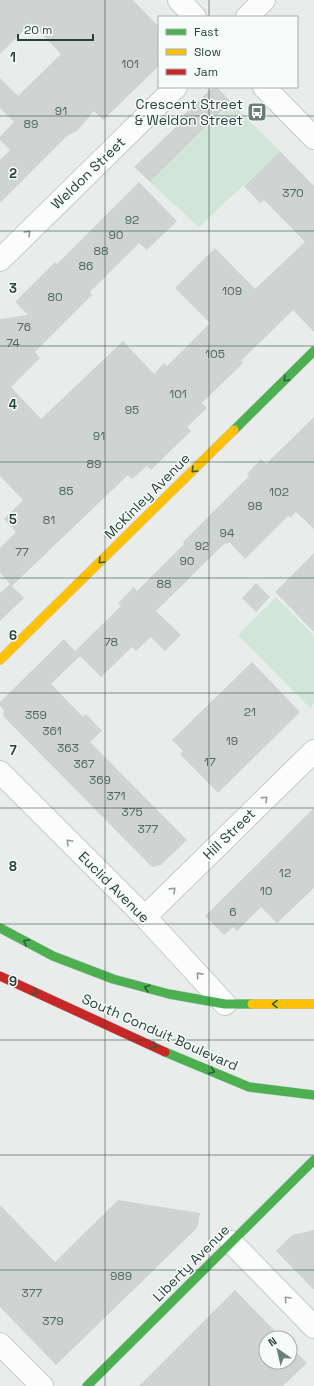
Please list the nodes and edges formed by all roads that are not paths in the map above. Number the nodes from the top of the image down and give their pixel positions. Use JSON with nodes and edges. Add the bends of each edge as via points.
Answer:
{"nodes":[{"id":1,"x":179,"y":0,"type":"edge"},
{"id":2,"x":264,"y":0,"type":"edge"},
{"id":3,"x":195,"y":16,"type":"edge"},
{"id":4,"x":248,"y":16,"type":"edge"},
{"id":5,"x":175,"y":88,"type":"edge"},
{"id":6,"x":265,"y":88,"type":"edge"},
{"id":7,"x":314,"y":138,"type":"edge"},
{"id":8,"x":0,"y":260,"type":"edge"},
{"id":9,"x":314,"y":351,"type":"edge"},
{"id":10,"x":0,"y":660,"type":"edge"},
{"id":11,"x":314,"y":751,"type":"edge"},
{"id":12,"x":0,"y":772,"type":"edge"},
{"id":13,"x":145,"y":917,"type":"junction"},
{"id":14,"x":0,"y":928,"type":"edge"},
{"id":15,"x":0,"y":976,"type":"edge"},
{"id":16,"x":225,"y":1004,"type":"junction"},
{"id":17,"x":314,"y":1004,"type":"edge"},
{"id":18,"x":314,"y":1095,"type":"edge"},
{"id":19,"x":314,"y":1160,"type":"edge"},
{"id":20,"x":231,"y":1242,"type":"junction"},
{"id":21,"x":314,"y":1327,"type":"edge"},
{"id":22,"x":0,"y":1344,"type":"edge"},
{"id":23,"x":42,"y":1386,"type":"edge"},
{"id":24,"x":88,"y":1386,"type":"edge"}],
"edges":[{"from":1,"to":3,"type":"street"},
{"from":2,"to":4,"type":"street"},
{"from":8,"to":5,"type":"street","name":"Weldon Street","one_way":true},
{"from":6,"to":7,"type":"street"},
{"from":9,"to":10,"type":"street","name":"McKinley Avenue","one_way":true},
{"from":13,"to":11,"type":"street","name":"Hill Street","one_way":true},
{"from":13,"to":12,"type":"street","name":"Euclid Avenue","one_way":true},
{"from":16,"to":13,"type":"street","name":"Euclid Avenue","one_way":true},
{"from":16,"to":14,"type":"street","one_way":true,"via":[[169,994],[113,979],[53,956]]},
{"from":15,"to":18,"type":"street","name":"South Conduit Boulevard","one_way":true,"via":[[176,1057],[249,1087]]},
{"from":17,"to":16,"type":"street","one_way":true},
{"from":19,"to":20,"type":"street","name":"Liberty Avenue"},
{"from":21,"to":20,"type":"street","one_way":true},
{"from":20,"to":24,"type":"street","name":"Liberty Avenue"},
{"from":22,"to":23,"type":"street"}]}
